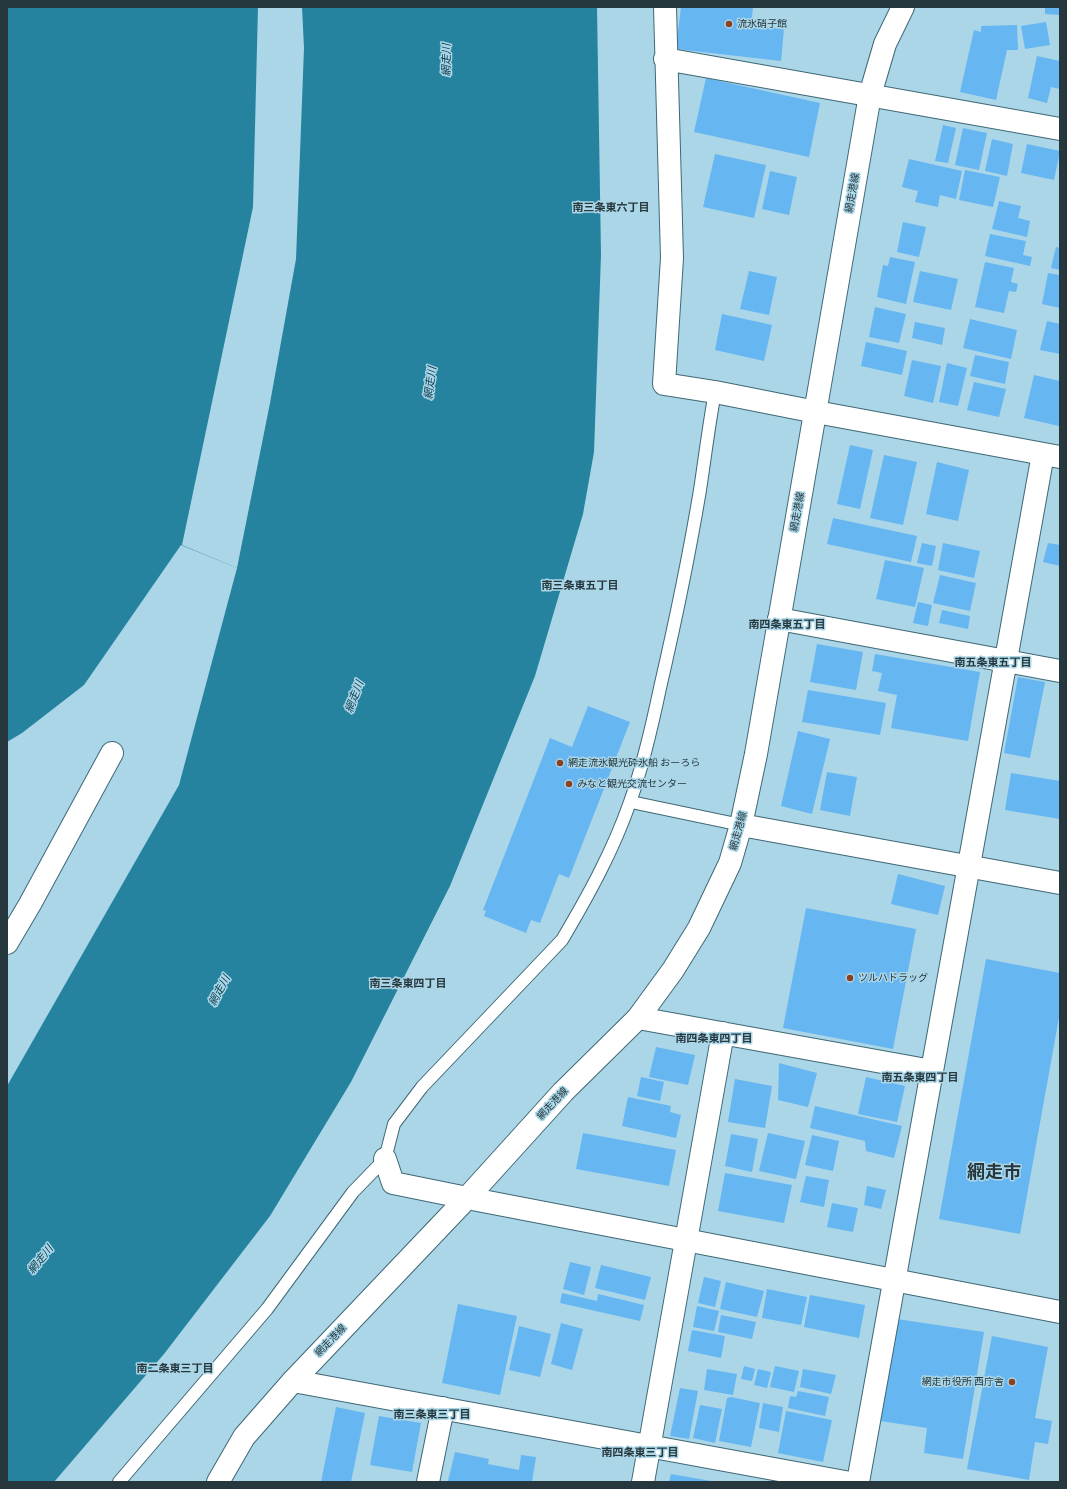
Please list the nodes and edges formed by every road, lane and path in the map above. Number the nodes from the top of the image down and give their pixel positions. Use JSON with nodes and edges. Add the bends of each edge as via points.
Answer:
{"nodes":[{"id":1,"x":664,"y":7,"type":"edge"},
{"id":2,"x":903,"y":7,"type":"edge"},
{"id":3,"x":665,"y":59,"type":"junction"},
{"id":4,"x":870,"y":95,"type":"junction"},
{"id":5,"x":1060,"y":129,"type":"edge"},
{"id":6,"x":715,"y":392,"type":"junction"},
{"id":7,"x":816,"y":412,"type":"junction"},
{"id":8,"x":1052,"y":455,"type":"edge"},
{"id":9,"x":779,"y":619,"type":"junction"},
{"id":10,"x":1006,"y":661,"type":"junction"},
{"id":11,"x":1060,"y":671,"type":"edge"},
{"id":12,"x":112,"y":753,"type":"dead end"},
{"id":13,"x":631,"y":802,"type":"junction"},
{"id":14,"x":741,"y":825,"type":"junction"},
{"id":15,"x":968,"y":867,"type":"junction"},
{"id":16,"x":1060,"y":883,"type":"edge"},
{"id":17,"x":7,"y":943,"type":"edge"},
{"id":18,"x":638,"y":1018,"type":"junction"},
{"id":19,"x":723,"y":1033,"type":"junction"},
{"id":20,"x":932,"y":1071,"type":"junction"},
{"id":21,"x":385,"y":1159,"type":"junction"},
{"id":22,"x":467,"y":1198,"type":"junction"},
{"id":23,"x":686,"y":1241,"type":"junction"},
{"id":24,"x":894,"y":1280,"type":"junction"},
{"id":25,"x":1060,"y":1312,"type":"edge"},
{"id":26,"x":293,"y":1381,"type":"junction"},
{"id":27,"x":442,"y":1408,"type":"junction"},
{"id":28,"x":650,"y":1446,"type":"junction"},
{"id":29,"x":119,"y":1482,"type":"edge"},
{"id":30,"x":218,"y":1482,"type":"edge"},
{"id":31,"x":428,"y":1482,"type":"edge"},
{"id":32,"x":643,"y":1482,"type":"edge"},
{"id":33,"x":845,"y":1482,"type":"edge"},
{"id":34,"x":858,"y":1482,"type":"edge"}],
"edges":[{"from":1,"to":3,"type":"street"},
{"from":2,"to":4,"type":"street","name":"網走港線","via":[[885,44]]},
{"from":3,"to":4,"type":"street"},
{"from":3,"to":6,"type":"street","via":[[672,258],[664,384]]},
{"from":4,"to":5,"type":"street"},
{"from":4,"to":7,"type":"street","name":"網走港線"},
{"from":6,"to":7,"type":"street"},
{"from":6,"to":13,"type":"lane","via":[[700,490],[669,648]]},
{"from":7,"to":8,"type":"street"},
{"from":7,"to":9,"type":"street","name":"網走港線"},
{"from":8,"to":10,"type":"street"},
{"from":9,"to":10,"type":"street"},
{"from":9,"to":14,"type":"street","name":"網走港線"},
{"from":10,"to":11,"type":"street"},
{"from":10,"to":15,"type":"street"},
{"from":12,"to":17,"type":"street"},
{"from":13,"to":14,"type":"lane"},
{"from":13,"to":21,"type":"lane","via":[[608,858],[562,940],[405,1108],[394,1124]]},
{"from":14,"to":15,"type":"street"},
{"from":14,"to":18,"type":"street","name":"網走港線","via":[[730,864],[699,928],[673,970]]},
{"from":15,"to":16,"type":"street"},
{"from":15,"to":20,"type":"street"},
{"from":18,"to":19,"type":"street"},
{"from":18,"to":22,"type":"street","name":"網走港線","via":[[563,1092]]},
{"from":19,"to":20,"type":"street"},
{"from":19,"to":23,"type":"street"},
{"from":20,"to":24,"type":"street"},
{"from":21,"to":22,"type":"street","via":[[393,1183]]},
{"from":21,"to":29,"type":"lane","via":[[353,1192],[267,1309]]},
{"from":22,"to":23,"type":"street"},
{"from":22,"to":26,"type":"street","name":"網走港線"},
{"from":23,"to":24,"type":"street"},
{"from":23,"to":28,"type":"street"},
{"from":24,"to":25,"type":"street"},
{"from":24,"to":34,"type":"street"},
{"from":26,"to":27,"type":"street"},
{"from":26,"to":30,"type":"street","name":"網走港線","via":[[244,1437]]},
{"from":27,"to":28,"type":"street"},
{"from":27,"to":31,"type":"street"},
{"from":28,"to":32,"type":"street"},
{"from":28,"to":33,"type":"street"}]}
